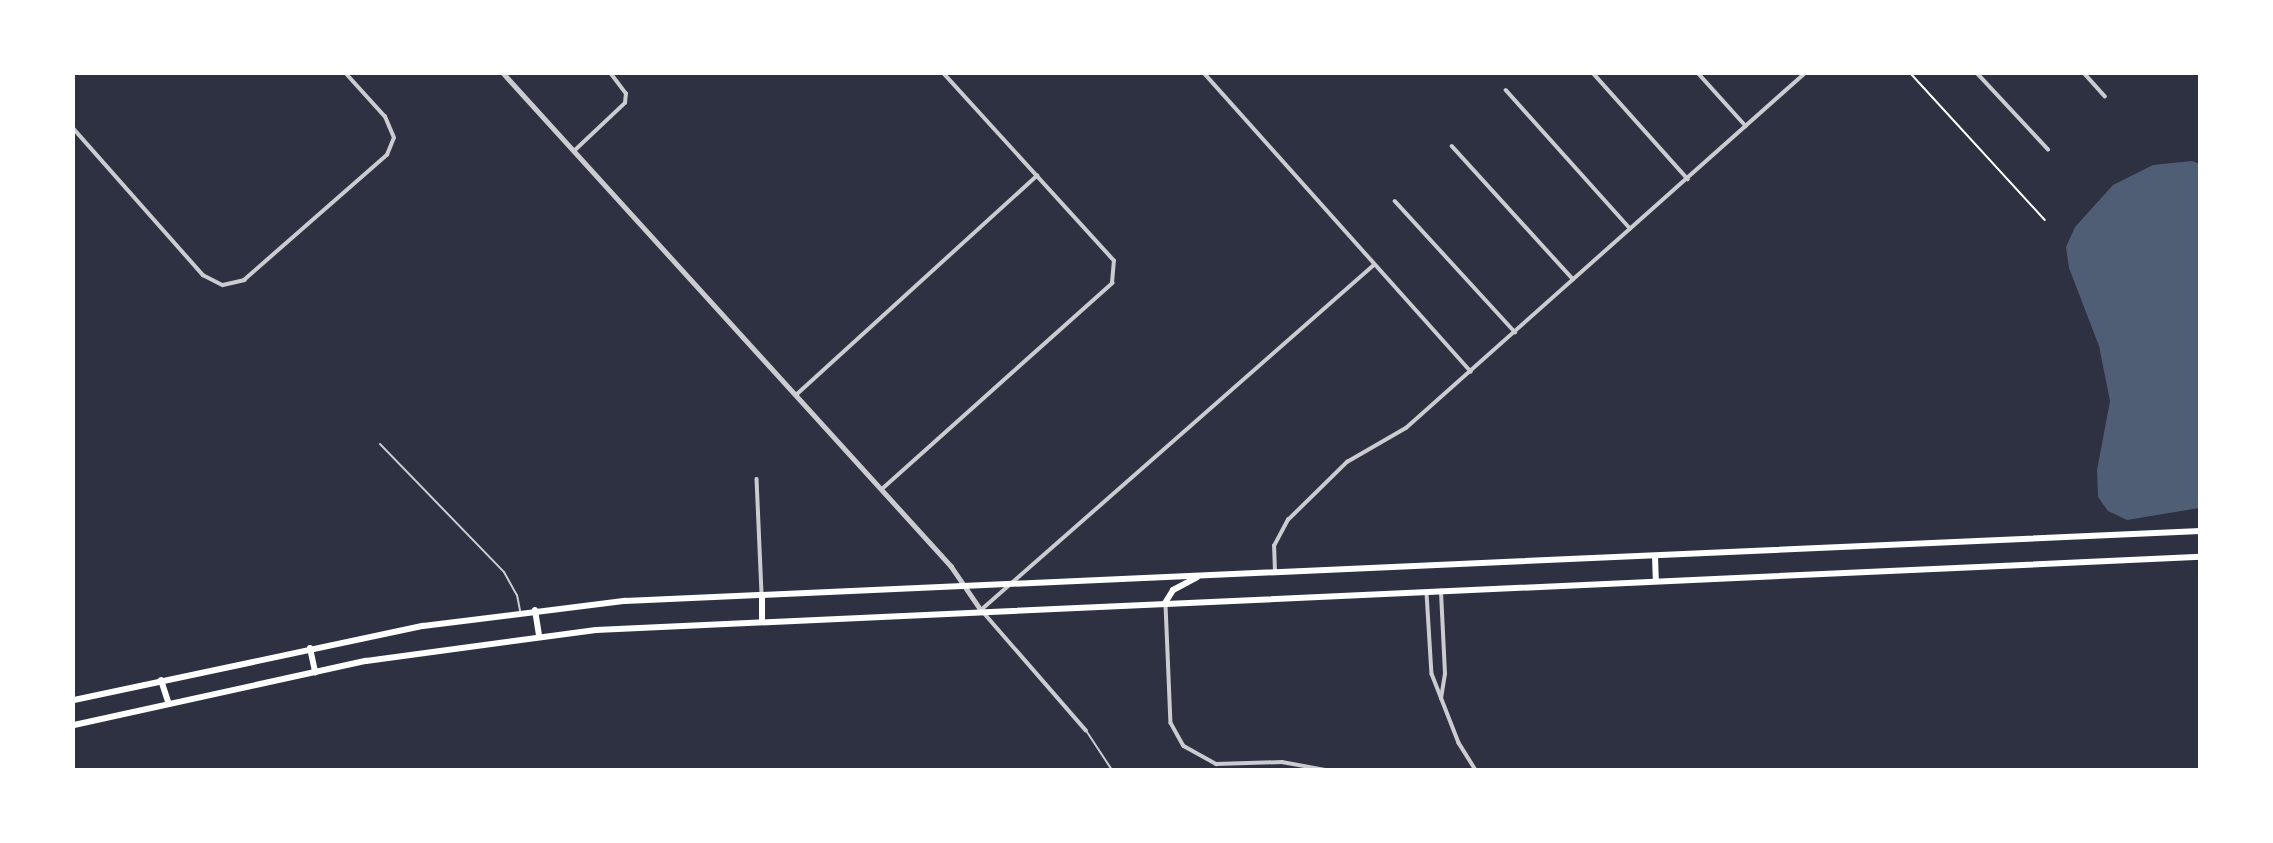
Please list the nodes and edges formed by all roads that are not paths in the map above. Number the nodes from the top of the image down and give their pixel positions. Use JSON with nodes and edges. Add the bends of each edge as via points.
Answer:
{"nodes":[{"id":1,"x":346,"y":74,"type":"edge"},
{"id":2,"x":504,"y":74,"type":"edge"},
{"id":3,"x":611,"y":74,"type":"edge"},
{"id":4,"x":944,"y":74,"type":"edge"},
{"id":5,"x":1205,"y":74,"type":"edge"},
{"id":6,"x":1594,"y":74,"type":"edge"},
{"id":7,"x":1699,"y":74,"type":"edge"},
{"id":8,"x":1804,"y":74,"type":"edge"},
{"id":9,"x":1978,"y":74,"type":"edge"},
{"id":10,"x":2084,"y":74,"type":"edge"},
{"id":11,"x":1506,"y":90,"type":"dead end"},
{"id":12,"x":2105,"y":96,"type":"dead end"},
{"id":13,"x":1746,"y":126,"type":"junction"},
{"id":14,"x":74,"y":129,"type":"edge"},
{"id":15,"x":1452,"y":146,"type":"dead end"},
{"id":16,"x":2048,"y":149,"type":"dead end"},
{"id":17,"x":573,"y":151,"type":"junction"},
{"id":18,"x":1037,"y":176,"type":"junction"},
{"id":19,"x":1688,"y":179,"type":"junction"},
{"id":20,"x":1395,"y":201,"type":"dead end"},
{"id":21,"x":1630,"y":228,"type":"junction"},
{"id":22,"x":1374,"y":265,"type":"junction"},
{"id":23,"x":1573,"y":279,"type":"junction"},
{"id":24,"x":1515,"y":332,"type":"junction"},
{"id":25,"x":1471,"y":372,"type":"junction"},
{"id":26,"x":796,"y":394,"type":"junction"},
{"id":27,"x":380,"y":444,"type":"dead end"},
{"id":28,"x":757,"y":479,"type":"dead end"},
{"id":29,"x":882,"y":489,"type":"junction"},
{"id":30,"x":2200,"y":531,"type":"edge"},
{"id":31,"x":1655,"y":556,"type":"junction"},
{"id":32,"x":2200,"y":557,"type":"edge"},
{"id":33,"x":1275,"y":572,"type":"junction"},
{"id":34,"x":1202,"y":575,"type":"junction"},
{"id":35,"x":1656,"y":581,"type":"junction"},
{"id":36,"x":1014,"y":584,"type":"junction"},
{"id":37,"x":965,"y":586,"type":"junction"},
{"id":38,"x":1441,"y":590,"type":"junction"},
{"id":39,"x":1426,"y":591,"type":"junction"},
{"id":40,"x":762,"y":595,"type":"junction"},
{"id":41,"x":1166,"y":603,"type":"junction"},
{"id":42,"x":536,"y":610,"type":"junction"},
{"id":43,"x":981,"y":610,"type":"junction"},
{"id":44,"x":520,"y":612,"type":"junction"},
{"id":45,"x":762,"y":620,"type":"junction"},
{"id":46,"x":539,"y":635,"type":"junction"},
{"id":47,"x":310,"y":648,"type":"junction"},
{"id":48,"x":315,"y":672,"type":"junction"},
{"id":49,"x":161,"y":680,"type":"junction"},
{"id":50,"x":74,"y":700,"type":"edge"},
{"id":51,"x":1440,"y":701,"type":"junction"},
{"id":52,"x":169,"y":704,"type":"junction"},
{"id":53,"x":74,"y":725,"type":"edge"},
{"id":54,"x":1086,"y":731,"type":"joint"},
{"id":55,"x":1112,"y":769,"type":"edge"},
{"id":56,"x":1326,"y":769,"type":"edge"},
{"id":57,"x":1476,"y":769,"type":"edge"}],
"edges":[{"from":1,"to":14,"type":"street","via":[[385,117],[394,138],[387,155],[244,280],[223,285],[203,275]]},
{"from":2,"to":17,"type":"street"},
{"from":3,"to":17,"type":"street","via":[[626,94],[625,103]]},
{"from":4,"to":18,"type":"street"},
{"from":5,"to":22,"type":"street"},
{"from":6,"to":19,"type":"street"},
{"from":7,"to":13,"type":"street"},
{"from":8,"to":13,"type":"street"},
{"from":9,"to":16,"type":"street"},
{"from":10,"to":12,"type":"street"},
{"from":11,"to":21,"type":"street"},
{"from":13,"to":19,"type":"street"},
{"from":15,"to":23,"type":"street"},
{"from":17,"to":26,"type":"street"},
{"from":18,"to":26,"type":"street"},
{"from":18,"to":29,"type":"street","via":[[1114,261],[1112,283]]},
{"from":19,"to":21,"type":"street"},
{"from":20,"to":24,"type":"street"},
{"from":21,"to":23,"type":"street"},
{"from":22,"to":25,"type":"street"},
{"from":22,"to":36,"type":"street"},
{"from":23,"to":24,"type":"street"},
{"from":24,"to":25,"type":"street"},
{"from":25,"to":33,"type":"street","via":[[1406,428],[1347,462],[1288,520],[1274,546]]},
{"from":26,"to":29,"type":"street"},
{"from":27,"to":44,"type":"lane","via":[[503,572],[517,595]]},
{"from":28,"to":40,"type":"street"},
{"from":29,"to":37,"type":"street"},
{"from":30,"to":31,"type":"main road"},
{"from":31,"to":33,"type":"main road"},
{"from":31,"to":35,"type":"main road"},
{"from":32,"to":35,"type":"main road"},
{"from":33,"to":34,"type":"main road"},
{"from":34,"to":36,"type":"main road"},
{"from":34,"to":41,"type":"main road","via":[[1173,590]]},
{"from":35,"to":38,"type":"main road"},
{"from":36,"to":37,"type":"main road"},
{"from":36,"to":43,"type":"street"},
{"from":37,"to":40,"type":"main road"},
{"from":37,"to":43,"type":"street"},
{"from":38,"to":39,"type":"main road"},
{"from":38,"to":51,"type":"street","via":[[1445,674]]},
{"from":39,"to":41,"type":"main road"},
{"from":39,"to":51,"type":"street","via":[[1432,674]]},
{"from":40,"to":42,"type":"main road"},
{"from":40,"to":45,"type":"main road"},
{"from":41,"to":43,"type":"main road"},
{"from":41,"to":56,"type":"street","via":[[1171,723],[1184,746],[1216,764],[1282,762]]},
{"from":42,"to":44,"type":"main road"},
{"from":42,"to":46,"type":"main road"},
{"from":43,"to":45,"type":"main road"},
{"from":43,"to":54,"type":"street"},
{"from":44,"to":47,"type":"main road"},
{"from":45,"to":46,"type":"main road"},
{"from":46,"to":48,"type":"main road"},
{"from":47,"to":48,"type":"main road"},
{"from":47,"to":49,"type":"main road"},
{"from":48,"to":52,"type":"main road"},
{"from":49,"to":50,"type":"main road"},
{"from":49,"to":52,"type":"main road"},
{"from":51,"to":57,"type":"street"},
{"from":52,"to":53,"type":"main road"},
{"from":54,"to":55,"type":"lane"}]}
